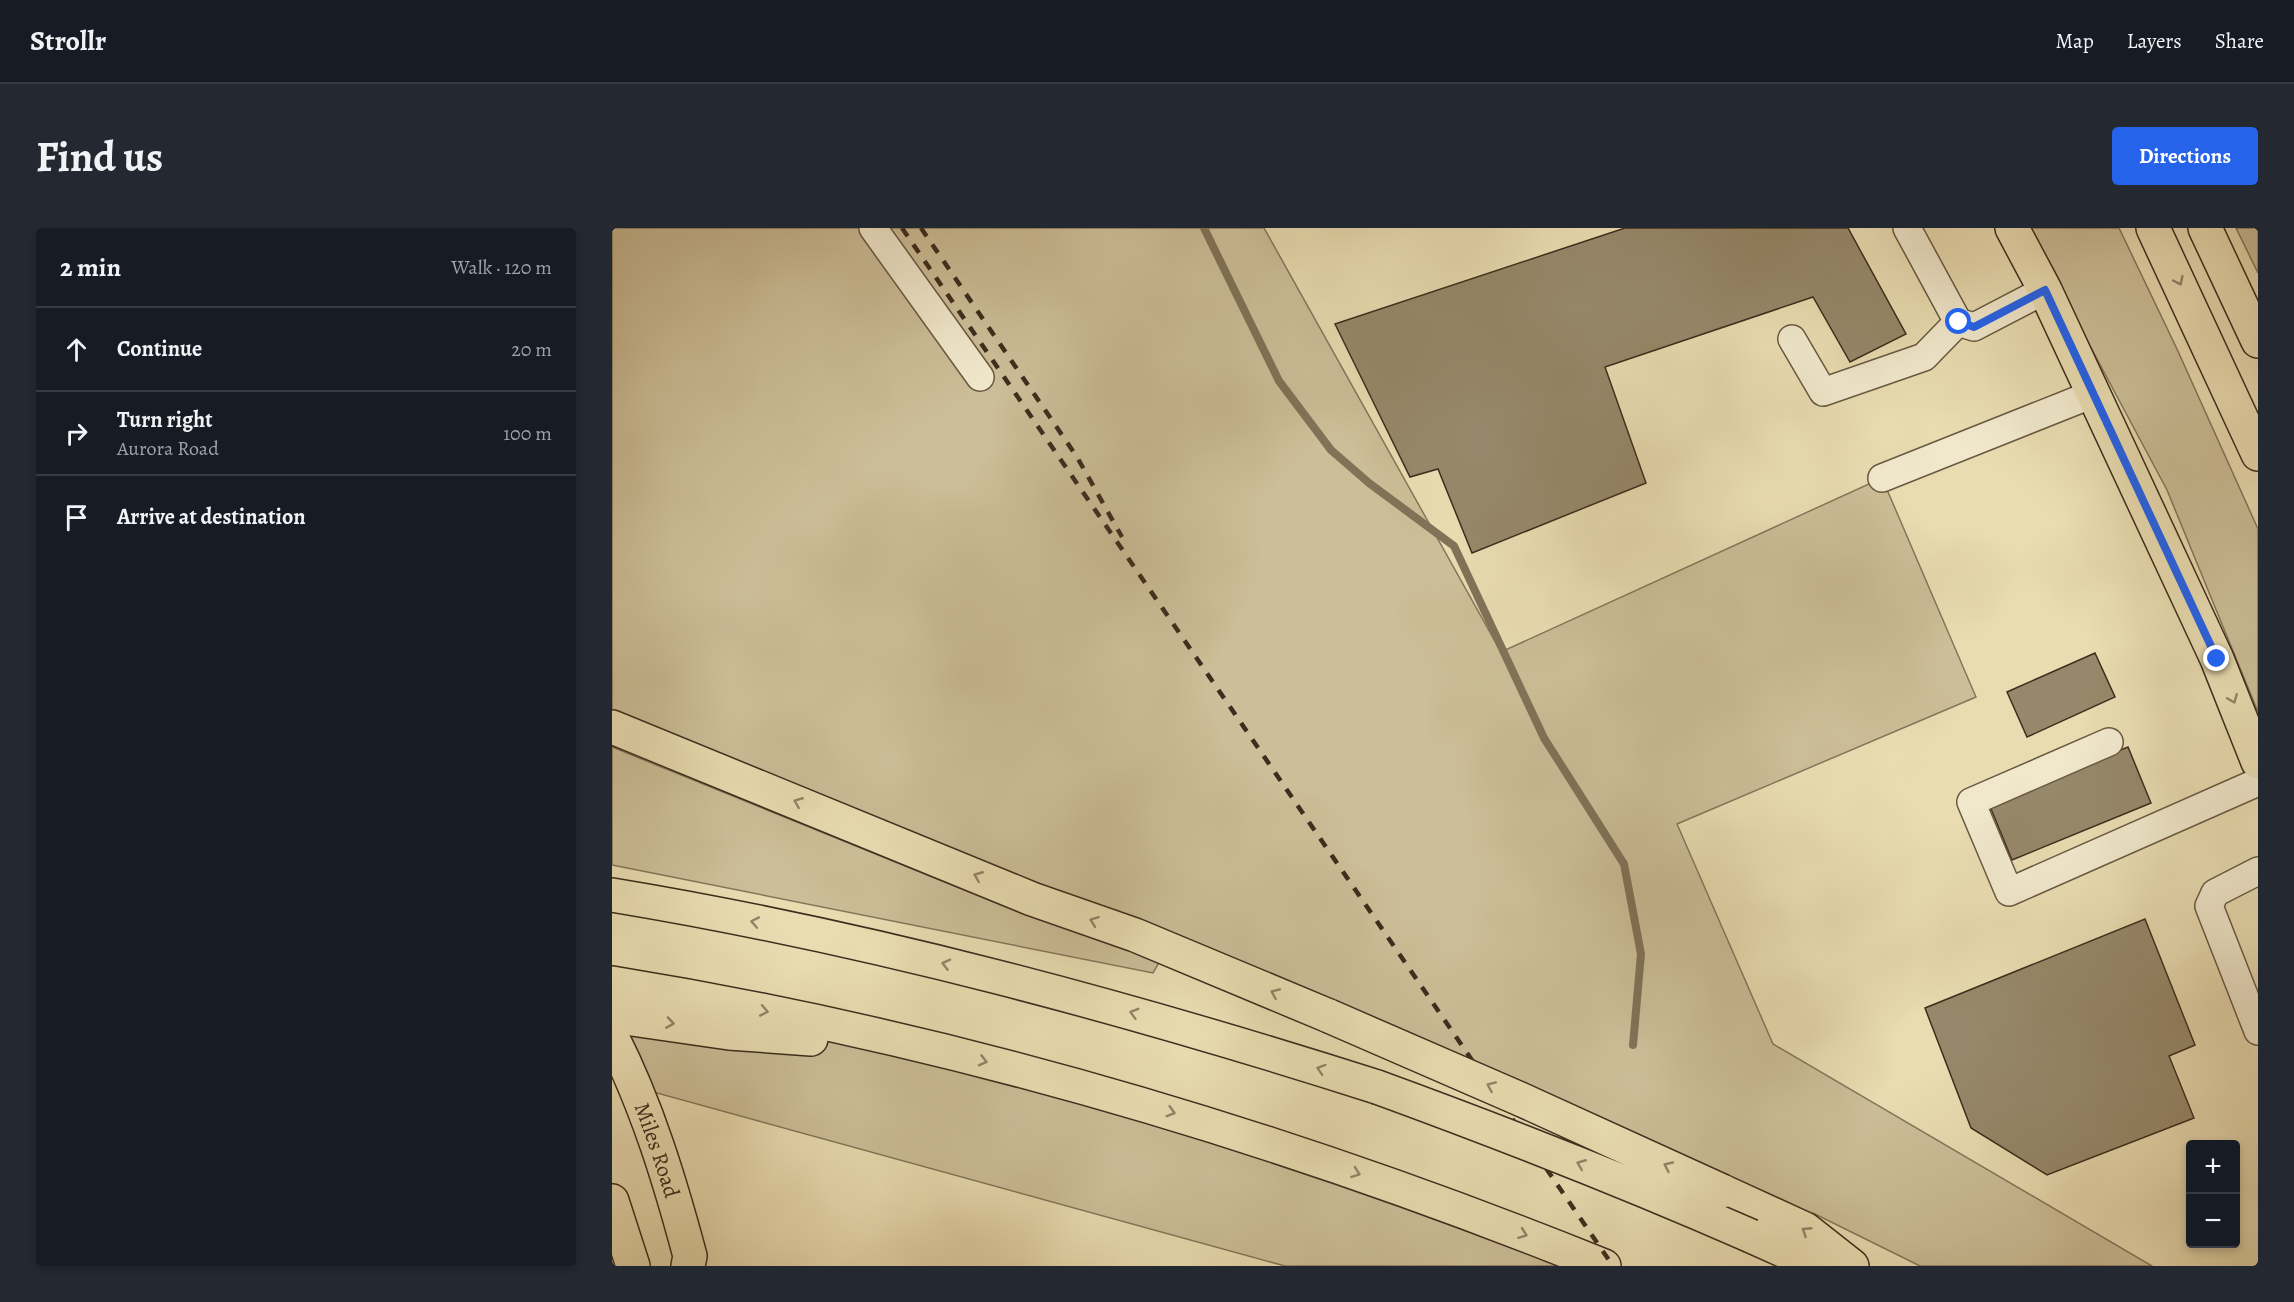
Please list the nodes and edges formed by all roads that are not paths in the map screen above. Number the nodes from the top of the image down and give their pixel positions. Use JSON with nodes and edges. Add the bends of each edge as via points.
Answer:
{"nodes":[{"id":1,"x":873,"y":228,"type":"edge"},
{"id":2,"x":1907,"y":228,"type":"edge"},
{"id":3,"x":2012,"y":228,"type":"edge"},
{"id":4,"x":2153,"y":228,"type":"edge"},
{"id":5,"x":2205,"y":228,"type":"edge"},
{"id":6,"x":2045,"y":290,"type":"junction"},
{"id":7,"x":1959,"y":322,"type":"junction"},
{"id":8,"x":1792,"y":339,"type":"dead end"},
{"id":9,"x":2258,"y":341,"type":"edge"},
{"id":10,"x":980,"y":377,"type":"dead end"},
{"id":11,"x":2093,"y":394,"type":"junction"},
{"id":12,"x":2258,"y":454,"type":"edge"},
{"id":13,"x":1882,"y":478,"type":"dead end"},
{"id":14,"x":612,"y":727,"type":"edge"},
{"id":15,"x":2109,"y":742,"type":"dead end"},
{"id":16,"x":2258,"y":762,"type":"edge"},
{"id":17,"x":2258,"y":782,"type":"edge"},
{"id":18,"x":2258,"y":871,"type":"edge"},
{"id":19,"x":612,"y":895,"type":"edge"},
{"id":20,"x":612,"y":982,"type":"edge"},
{"id":21,"x":612,"y":1016,"type":"edge"},
{"id":22,"x":2258,"y":1030,"type":"edge"},
{"id":23,"x":612,"y":1037,"type":"edge"},
{"id":24,"x":926,"y":1047,"type":"junction"},
{"id":25,"x":612,"y":1201,"type":"edge"},
{"id":26,"x":633,"y":1266,"type":"edge"},
{"id":27,"x":688,"y":1266,"type":"edge"},
{"id":28,"x":1604,"y":1266,"type":"edge"},
{"id":29,"x":1818,"y":1266,"type":"edge"},
{"id":30,"x":1852,"y":1266,"type":"edge"}],
"edges":[{"from":1,"to":10,"type":"lane"},
{"from":2,"to":7,"type":"lane"},
{"from":3,"to":6,"type":"main road"},
{"from":4,"to":12,"type":"main road","one_way":true},
{"from":5,"to":9,"type":"main road"},
{"from":6,"to":7,"type":"lane","via":[[1974,327]]},
{"from":6,"to":11,"type":"main road"},
{"from":7,"to":8,"type":"lane","via":[[1924,357],[1823,392]]},
{"from":11,"to":13,"type":"lane"},
{"from":11,"to":16,"type":"main road","one_way":true,"via":[[2217,659]]},
{"from":30,"to":14,"type":"main road","one_way":true,"bridge":true,"via":[[1804,1229],[1456,1070],[1135,935],[1032,898]]},
{"from":15,"to":17,"type":"lane","via":[[1971,802],[2009,892]]},
{"from":18,"to":22,"type":"lane","via":[[2215,893],[2209,906]]},
{"from":29,"to":19,"type":"main road","one_way":true,"bridge":true,"via":[[1565,1158],[1377,1087],[1176,1025],[933,960]]},
{"from":20,"to":24,"type":"main road","one_way":true},
{"from":21,"to":24,"type":"main road","one_way":true,"via":[[729,1033]]},
{"from":23,"to":27,"type":"main road","name":"Miles Road","via":[[636,1088],[663,1164],[690,1256]]},
{"from":24,"to":28,"type":"main road","one_way":true,"via":[[1118,1097],[1301,1153]]},
{"from":25,"to":26,"type":"main road"}]}
